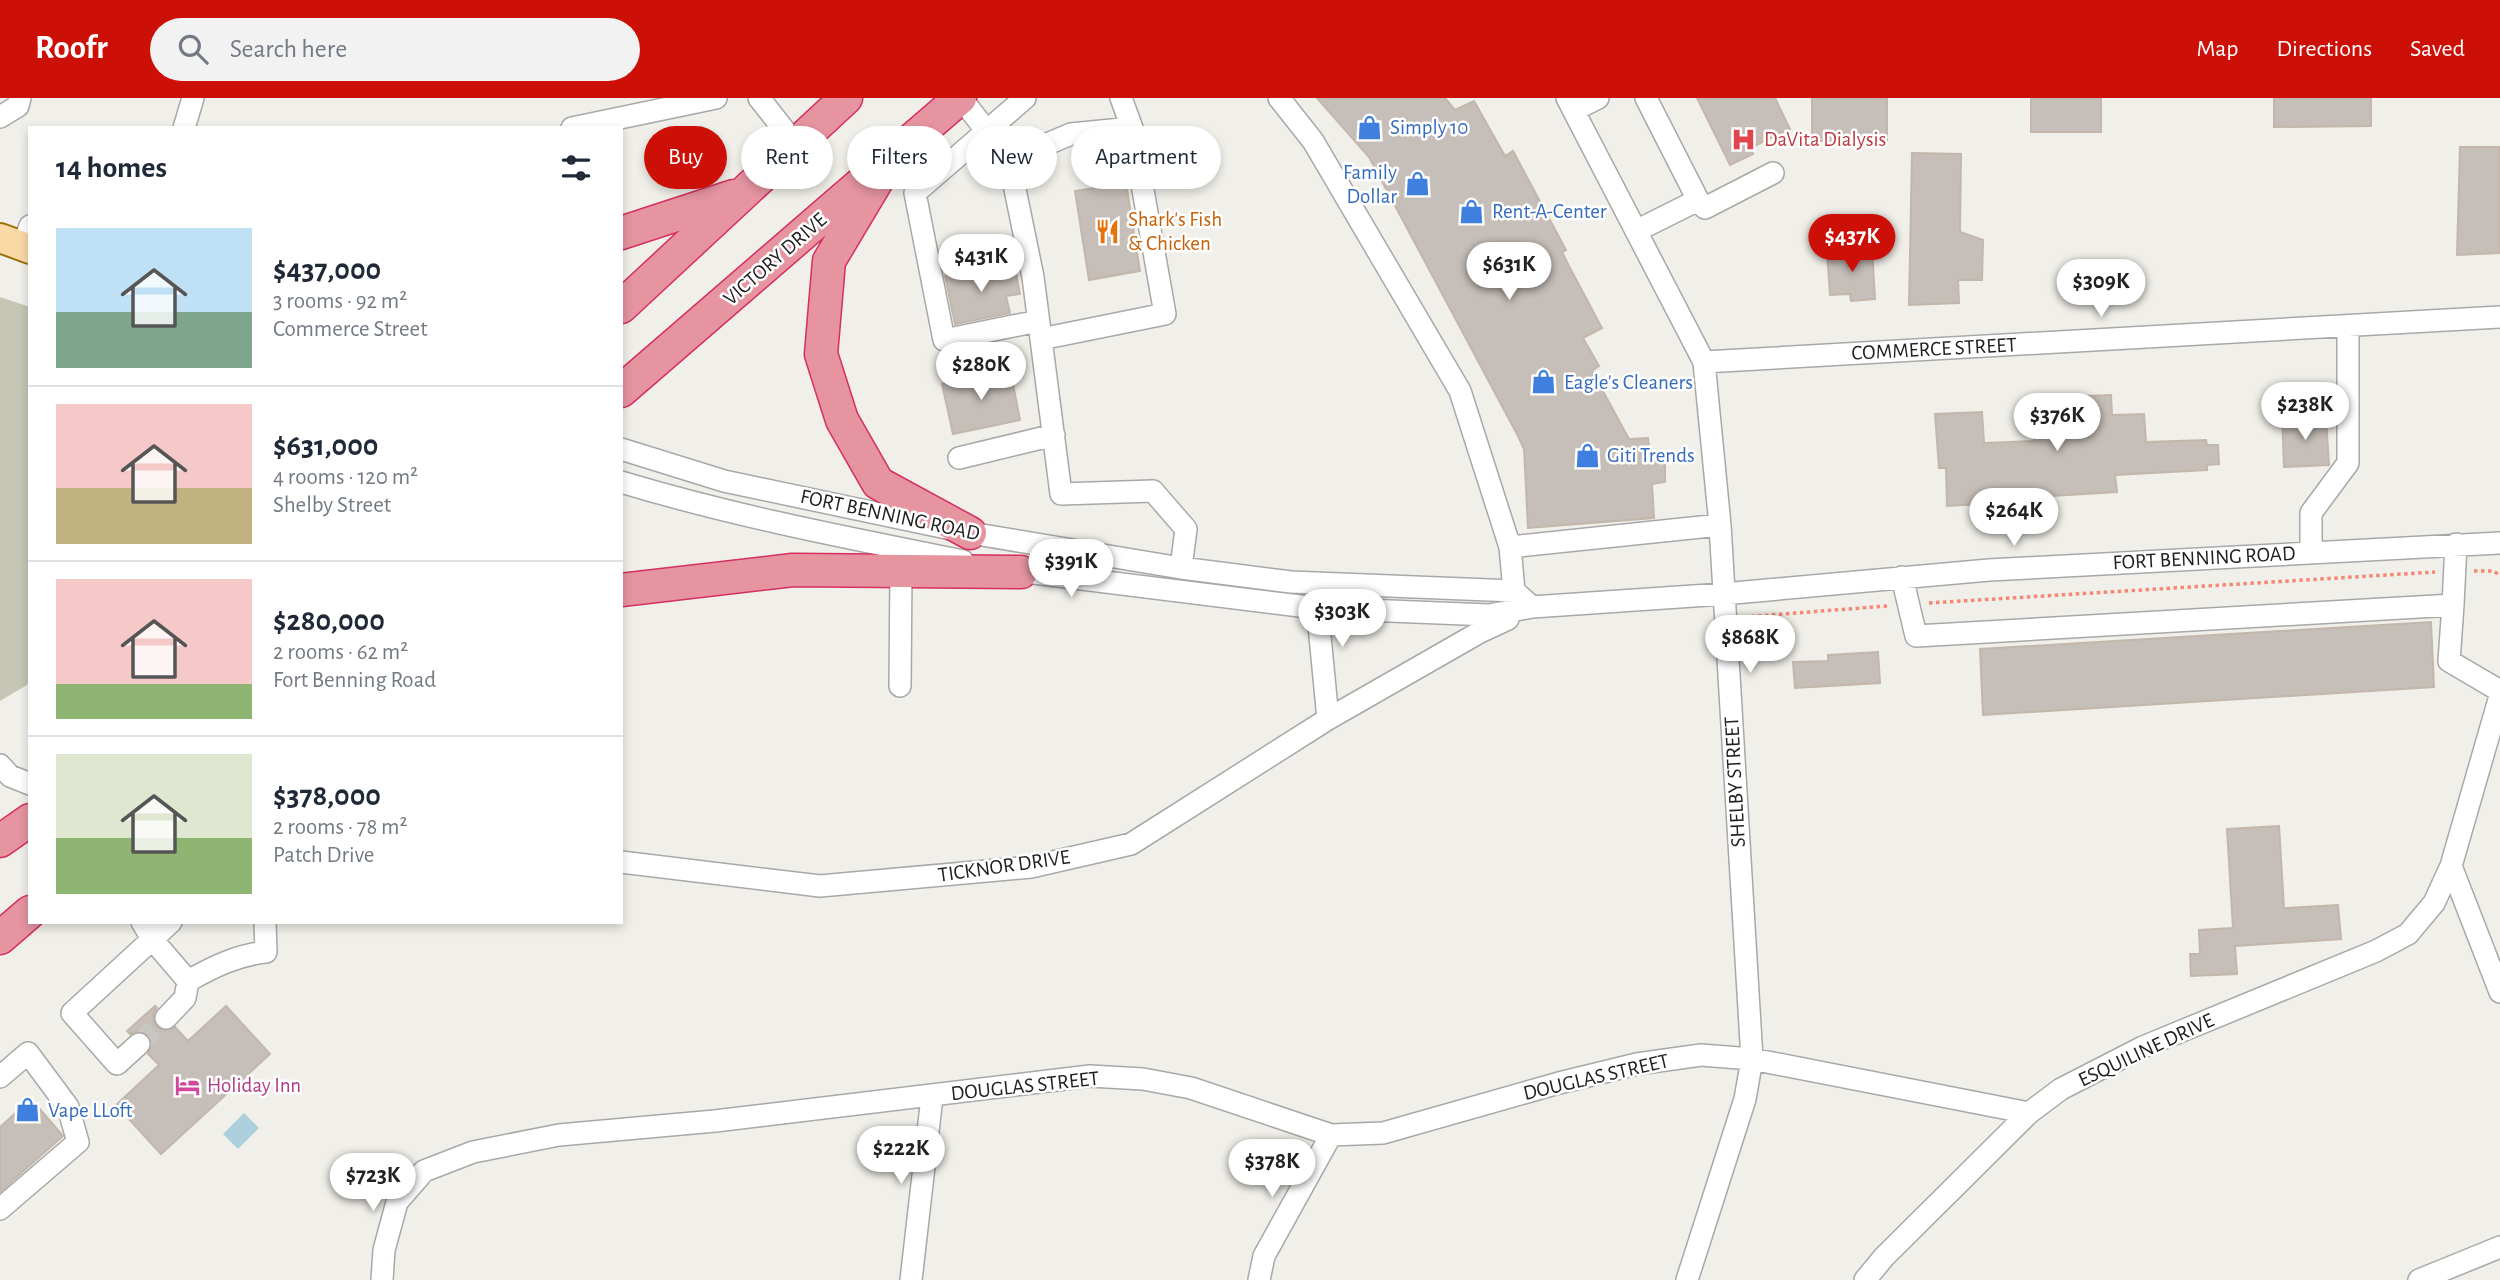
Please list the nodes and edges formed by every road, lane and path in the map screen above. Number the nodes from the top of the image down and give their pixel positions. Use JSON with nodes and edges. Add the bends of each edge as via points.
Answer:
{"nodes":[{"id":1,"x":20,"y":98,"type":"edge"},
{"id":2,"x":193,"y":98,"type":"edge"},
{"id":3,"x":716,"y":98,"type":"edge"},
{"id":4,"x":759,"y":98,"type":"edge"},
{"id":5,"x":961,"y":98,"type":"edge"},
{"id":6,"x":1025,"y":98,"type":"edge"},
{"id":7,"x":1122,"y":98,"type":"edge"},
{"id":8,"x":1279,"y":98,"type":"edge"},
{"id":9,"x":1598,"y":98,"type":"edge"},
{"id":10,"x":1646,"y":98,"type":"edge"},
{"id":11,"x":840,"y":100,"type":"edge"},
{"id":12,"x":1570,"y":104,"type":"edge"},
{"id":13,"x":0,"y":117,"type":"edge"},
{"id":14,"x":185,"y":126,"type":"edge"},
{"id":15,"x":582,"y":126,"type":"edge"},
{"id":16,"x":781,"y":126,"type":"edge"},
{"id":17,"x":815,"y":126,"type":"edge"},
{"id":18,"x":929,"y":126,"type":"edge"},
{"id":19,"x":983,"y":126,"type":"edge"},
{"id":20,"x":995,"y":126,"type":"edge"},
{"id":21,"x":1131,"y":126,"type":"edge"},
{"id":22,"x":966,"y":150,"type":"edge"},
{"id":23,"x":1773,"y":173,"type":"dead end"},
{"id":24,"x":749,"y":189,"type":"edge"},
{"id":25,"x":857,"y":189,"type":"edge"},
{"id":26,"x":872,"y":189,"type":"edge"},
{"id":27,"x":1015,"y":189,"type":"edge"},
{"id":28,"x":1143,"y":189,"type":"edge"},
{"id":29,"x":746,"y":192,"type":"junction"},
{"id":30,"x":1698,"y":200,"type":"junction"},
{"id":31,"x":1636,"y":231,"type":"junction"},
{"id":32,"x":623,"y":232,"type":"edge"},
{"id":33,"x":623,"y":305,"type":"edge"},
{"id":34,"x":2500,"y":317,"type":"edge"},
{"id":35,"x":2348,"y":326,"type":"junction"},
{"id":36,"x":1040,"y":330,"type":"junction"},
{"id":37,"x":1704,"y":362,"type":"junction"},
{"id":38,"x":623,"y":389,"type":"edge"},
{"id":39,"x":1054,"y":435,"type":"junction"},
{"id":40,"x":623,"y":450,"type":"edge"},
{"id":41,"x":959,"y":458,"type":"dead end"},
{"id":42,"x":623,"y":483,"type":"edge"},
{"id":43,"x":1720,"y":525,"type":"junction"},
{"id":44,"x":970,"y":533,"type":"junction"},
{"id":45,"x":2500,"y":543,"type":"edge"},
{"id":46,"x":2456,"y":544,"type":"junction"},
{"id":47,"x":1510,"y":547,"type":"junction"},
{"id":48,"x":2311,"y":552,"type":"junction"},
{"id":49,"x":1181,"y":568,"type":"junction"},
{"id":50,"x":901,"y":571,"type":"junction"},
{"id":51,"x":2454,"y":571,"type":"junction"},
{"id":52,"x":1021,"y":572,"type":"junction"},
{"id":53,"x":2500,"y":575,"type":"edge"},
{"id":54,"x":1902,"y":577,"type":"junction"},
{"id":55,"x":1315,"y":583,"type":"junction"},
{"id":56,"x":623,"y":590,"type":"edge"},
{"id":57,"x":1514,"y":591,"type":"junction"},
{"id":58,"x":1723,"y":594,"type":"junction"},
{"id":59,"x":1909,"y":604,"type":"junction"},
{"id":60,"x":2453,"y":605,"type":"junction"},
{"id":61,"x":1532,"y":607,"type":"junction"},
{"id":62,"x":1316,"y":608,"type":"junction"},
{"id":63,"x":1726,"y":623,"type":"junction"},
{"id":64,"x":900,"y":686,"type":"dead end"},
{"id":65,"x":2500,"y":694,"type":"edge"},
{"id":66,"x":1328,"y":719,"type":"junction"},
{"id":67,"x":0,"y":765,"type":"edge"},
{"id":68,"x":28,"y":783,"type":"edge"},
{"id":69,"x":28,"y":821,"type":"edge"},
{"id":70,"x":0,"y":841,"type":"edge"},
{"id":71,"x":623,"y":862,"type":"edge"},
{"id":72,"x":2451,"y":866,"type":"junction"},
{"id":73,"x":28,"y":914,"type":"edge"},
{"id":74,"x":166,"y":924,"type":"edge"},
{"id":75,"x":265,"y":924,"type":"edge"},
{"id":76,"x":147,"y":931,"type":"edge"},
{"id":77,"x":0,"y":938,"type":"edge"},
{"id":78,"x":188,"y":981,"type":"junction"},
{"id":79,"x":2500,"y":992,"type":"edge"},
{"id":80,"x":166,"y":1018,"type":"tunnel mouth"},
{"id":81,"x":139,"y":1044,"type":"tunnel mouth"},
{"id":82,"x":1752,"y":1059,"type":"junction"},
{"id":83,"x":0,"y":1077,"type":"edge"},
{"id":84,"x":932,"y":1097,"type":"junction"},
{"id":85,"x":2029,"y":1114,"type":"junction"},
{"id":86,"x":1331,"y":1135,"type":"junction"},
{"id":87,"x":0,"y":1209,"type":"edge"},
{"id":88,"x":2500,"y":1247,"type":"edge"},
{"id":89,"x":382,"y":1280,"type":"edge"},
{"id":90,"x":911,"y":1280,"type":"edge"},
{"id":91,"x":1259,"y":1280,"type":"edge"},
{"id":92,"x":1687,"y":1280,"type":"edge"},
{"id":93,"x":1864,"y":1280,"type":"edge"},
{"id":94,"x":2419,"y":1280,"type":"edge"}],
"edges":[{"from":1,"to":13,"type":"street","via":[[18,106]]},
{"from":2,"to":14,"type":"street"},
{"from":3,"to":15,"type":"street"},
{"from":4,"to":16,"type":"street"},
{"from":5,"to":18,"type":"highway","name":"VICTORY DRIVE"},
{"from":5,"to":19,"type":"street"},
{"from":6,"to":20,"type":"street"},
{"from":7,"to":21,"type":"street"},
{"from":8,"to":47,"type":"street","via":[[1313,141],[1460,391]]},
{"from":9,"to":12,"type":"street"},
{"from":10,"to":30,"type":"street"},
{"from":11,"to":17,"type":"highway"},
{"from":12,"to":31,"type":"street","name":"SHELBY STREET"},
{"from":22,"to":36,"type":"street","via":[[915,193],[944,340]]},
{"from":23,"to":30,"type":"street","via":[[1705,208]]},
{"from":24,"to":29,"type":"highway"},
{"from":25,"to":38,"type":"highway","name":"VICTORY DRIVE"},
{"from":26,"to":44,"type":"highway","via":[[829,261],[821,354],[842,420],[878,483]]},
{"from":27,"to":36,"type":"street"},
{"from":28,"to":36,"type":"street","via":[[1165,314]]},
{"from":29,"to":32,"type":"highway"},
{"from":29,"to":33,"type":"highway"},
{"from":30,"to":31,"type":"street"},
{"from":31,"to":37,"type":"street","name":"SHELBY STREET"},
{"from":34,"to":35,"type":"street","name":"COMMERCE STREET"},
{"from":35,"to":37,"type":"street","name":"COMMERCE STREET"},
{"from":35,"to":48,"type":"street","via":[[2348,463],[2311,513]]},
{"from":36,"to":39,"type":"street"},
{"from":37,"to":43,"type":"street","name":"SHELBY STREET"},
{"from":39,"to":41,"type":"street"},
{"from":39,"to":49,"type":"street","via":[[1061,494],[1153,491],[1186,529]]},
{"from":40,"to":44,"type":"street","name":"FORT BENNING ROAD","via":[[724,481]]},
{"from":42,"to":52,"type":"street","name":"FORT BENNING ROAD","via":[[803,529]]},
{"from":43,"to":47,"type":"street"},
{"from":43,"to":58,"type":"street","name":"SHELBY STREET"},
{"from":44,"to":49,"type":"street","name":"FORT BENNING ROAD"},
{"from":45,"to":46,"type":"street","name":"FORT BENNING ROAD"},
{"from":46,"to":48,"type":"street","name":"FORT BENNING ROAD"},
{"from":46,"to":51,"type":"street"},
{"from":47,"to":57,"type":"street"},
{"from":48,"to":54,"type":"street","name":"FORT BENNING ROAD"},
{"from":49,"to":55,"type":"street","name":"FORT BENNING ROAD"},
{"from":50,"to":52,"type":"highway"},
{"from":50,"to":56,"type":"highway","via":[[793,570]]},
{"from":50,"to":64,"type":"street"},
{"from":51,"to":53,"type":"path"},
{"from":51,"to":59,"type":"path"},
{"from":51,"to":60,"type":"street"},
{"from":52,"to":62,"type":"street","name":"FORT BENNING ROAD"},
{"from":54,"to":58,"type":"street","name":"FORT BENNING ROAD"},
{"from":54,"to":59,"type":"street"},
{"from":55,"to":57,"type":"street","name":"FORT BENNING ROAD"},
{"from":55,"to":62,"type":"street"},
{"from":57,"to":61,"type":"street"},
{"from":58,"to":61,"type":"street","name":"FORT BENNING ROAD"},
{"from":58,"to":63,"type":"street","name":"SHELBY STREET"},
{"from":59,"to":60,"type":"street","via":[[1916,636]]},
{"from":59,"to":63,"type":"path","via":[[1745,617]]},
{"from":60,"to":65,"type":"street","via":[[2449,661]]},
{"from":61,"to":62,"type":"street","name":"FORT BENNING ROAD","via":[[1489,615]]},
{"from":61,"to":66,"type":"street","name":"TICKNOR DRIVE"},
{"from":62,"to":66,"type":"street"},
{"from":63,"to":82,"type":"street","name":"SHELBY STREET"},
{"from":65,"to":72,"type":"street","name":"ESQUILINE DRIVE"},
{"from":66,"to":71,"type":"street","name":"TICKNOR DRIVE","via":[[1131,844],[1031,867],[820,886]]},
{"from":67,"to":68,"type":"street","via":[[10,776]]},
{"from":69,"to":70,"type":"highway"},
{"from":72,"to":79,"type":"street"},
{"from":72,"to":85,"type":"street","name":"ESQUILINE DRIVE","via":[[2434,903],[2407,934],[2143,1047],[2062,1089]]},
{"from":73,"to":77,"type":"highway"},
{"from":74,"to":76,"type":"street"},
{"from":75,"to":78,"type":"street","via":[[266,952],[218,964]]},
{"from":76,"to":78,"type":"street"},
{"from":76,"to":81,"type":"street","via":[[72,1013],[117,1064]]},
{"from":78,"to":80,"type":"street","via":[[185,998]]},
{"from":82,"to":85,"type":"street","name":"DOUGLAS STREET"},
{"from":82,"to":86,"type":"street","name":"DOUGLAS STREET","via":[[1701,1055],[1637,1065],[1383,1133]]},
{"from":82,"to":92,"type":"street","name":"SHELBY STREET","via":[[1745,1099]]},
{"from":83,"to":87,"type":"street","via":[[28,1053],[68,1107],[78,1142]]},
{"from":84,"to":86,"type":"street","name":"DOUGLAS STREET","via":[[1090,1076],[1143,1079],[1191,1088]]},
{"from":84,"to":89,"type":"street","name":"DOUGLAS STREET","via":[[559,1135],[473,1152],[424,1171],[397,1202],[384,1250]]},
{"from":84,"to":90,"type":"street"},
{"from":85,"to":93,"type":"street","name":"ESQUILINE DRIVE"},
{"from":86,"to":91,"type":"street","via":[[1264,1256]]},
{"from":88,"to":94,"type":"street"}]}
